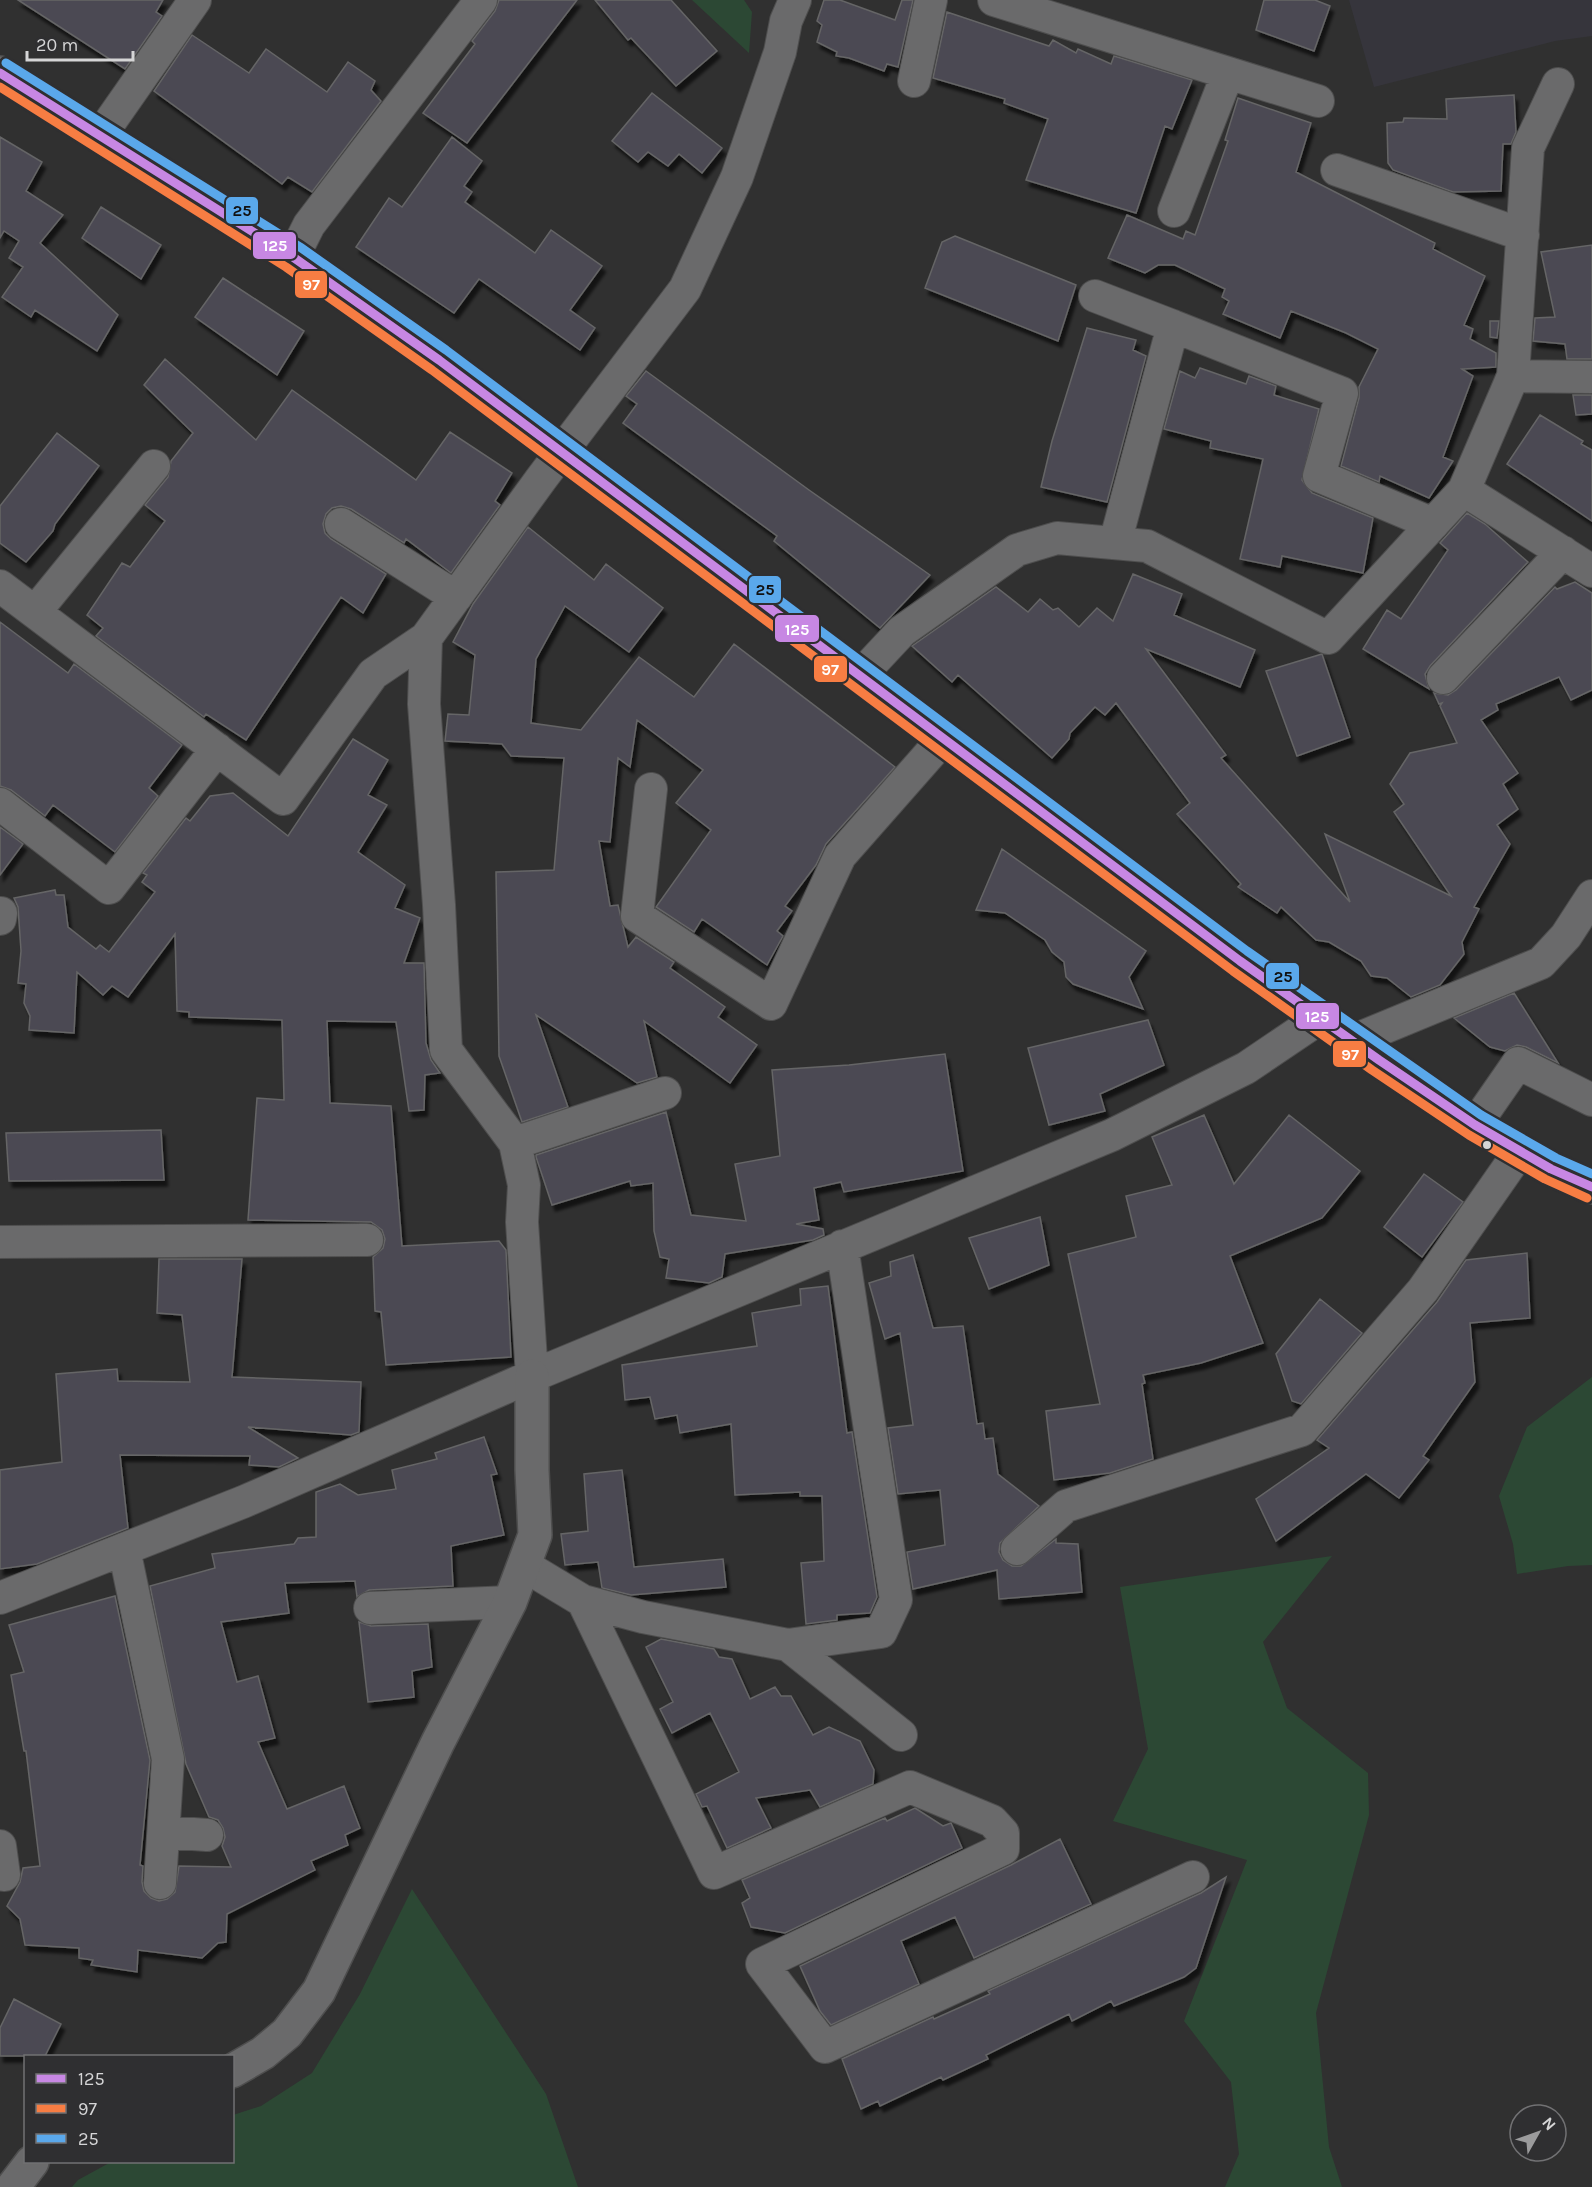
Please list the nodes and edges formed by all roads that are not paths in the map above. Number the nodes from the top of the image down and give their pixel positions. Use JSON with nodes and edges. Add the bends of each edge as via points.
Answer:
{"nodes":[{"id":1,"x":195,"y":0,"type":"edge"},
{"id":2,"x":481,"y":0,"type":"edge"},
{"id":3,"x":931,"y":0,"type":"edge"},
{"id":4,"x":994,"y":0,"type":"edge"},
{"id":5,"x":784,"y":7,"type":"edge"},
{"id":6,"x":0,"y":73,"type":"edge"},
{"id":7,"x":1228,"y":73,"type":"junction"},
{"id":8,"x":914,"y":81,"type":"dead end"},
{"id":9,"x":1558,"y":84,"type":"dead end"},
{"id":10,"x":1318,"y":101,"type":"dead end"},
{"id":11,"x":100,"y":136,"type":"junction"},
{"id":12,"x":1337,"y":170,"type":"dead end"},
{"id":13,"x":1174,"y":211,"type":"dead end"},
{"id":14,"x":1522,"y":235,"type":"junction"},
{"id":15,"x":293,"y":257,"type":"junction"},
{"id":16,"x":1095,"y":296,"type":"dead end"},
{"id":17,"x":1173,"y":326,"type":"junction"},
{"id":18,"x":1513,"y":376,"type":"junction"},
{"id":19,"x":1592,"y":377,"type":"edge"},
{"id":20,"x":562,"y":451,"type":"junction"},
{"id":21,"x":154,"y":466,"type":"dead end"},
{"id":22,"x":1464,"y":490,"type":"junction"},
{"id":23,"x":341,"y":524,"type":"dead end"},
{"id":24,"x":1433,"y":524,"type":"junction"},
{"id":25,"x":1115,"y":543,"type":"junction"},
{"id":26,"x":1563,"y":552,"type":"junction"},
{"id":27,"x":1592,"y":571,"type":"edge"},
{"id":28,"x":0,"y":586,"type":"edge"},
{"id":29,"x":456,"y":597,"type":"junction"},
{"id":30,"x":35,"y":612,"type":"junction"},
{"id":31,"x":426,"y":638,"type":"junction"},
{"id":32,"x":859,"y":677,"type":"junction"},
{"id":33,"x":1443,"y":678,"type":"dead end"},
{"id":34,"x":944,"y":739,"type":"junction"},
{"id":35,"x":217,"y":749,"type":"junction"},
{"id":36,"x":651,"y":789,"type":"dead end"},
{"id":37,"x":0,"y":804,"type":"edge"},
{"id":38,"x":1592,"y":896,"type":"edge"},
{"id":39,"x":1,"y":913,"type":"edge"},
{"id":40,"x":0,"y":919,"type":"edge"},
{"id":41,"x":1320,"y":1018,"type":"junction"},
{"id":42,"x":1352,"y":1041,"type":"junction"},
{"id":43,"x":665,"y":1093,"type":"dead end"},
{"id":44,"x":1592,"y":1100,"type":"edge"},
{"id":45,"x":1475,"y":1125,"type":"junction"},
{"id":46,"x":515,"y":1143,"type":"junction"},
{"id":47,"x":1520,"y":1151,"type":"junction"},
{"id":48,"x":1592,"y":1187,"type":"edge"},
{"id":49,"x":367,"y":1240,"type":"dead end"},
{"id":50,"x":0,"y":1242,"type":"edge"},
{"id":51,"x":842,"y":1246,"type":"junction"},
{"id":52,"x":532,"y":1376,"type":"junction"},
{"id":53,"x":124,"y":1549,"type":"junction"},
{"id":54,"x":1017,"y":1549,"type":"dead end"},
{"id":55,"x":525,"y":1566,"type":"junction"},
{"id":56,"x":0,"y":1598,"type":"edge"},
{"id":57,"x":583,"y":1601,"type":"junction"},
{"id":58,"x":510,"y":1602,"type":"junction"},
{"id":59,"x":370,"y":1608,"type":"dead end"},
{"id":60,"x":788,"y":1645,"type":"junction"},
{"id":61,"x":901,"y":1735,"type":"dead end"},
{"id":62,"x":165,"y":1832,"type":"junction"},
{"id":63,"x":207,"y":1835,"type":"dead end"},
{"id":64,"x":1193,"y":1877,"type":"dead end"},
{"id":65,"x":160,"y":1883,"type":"dead end"},
{"id":66,"x":234,"y":2070,"type":"edge"},
{"id":67,"x":31,"y":2163,"type":"edge"},
{"id":68,"x":14,"y":2187,"type":"edge"}],
"edges":[{"from":1,"to":11,"type":"street"},
{"from":2,"to":15,"type":"street","via":[[309,225]]},
{"from":3,"to":8,"type":"street"},
{"from":4,"to":7,"type":"street"},
{"from":5,"to":20,"type":"street","via":[[780,52],[737,177],[685,290]]},
{"from":6,"to":11,"type":"main road"},
{"from":7,"to":10,"type":"street"},
{"from":7,"to":13,"type":"street"},
{"from":9,"to":14,"type":"street","via":[[1528,148]]},
{"from":11,"to":15,"type":"main road"},
{"from":12,"to":14,"type":"street"},
{"from":14,"to":18,"type":"street"},
{"from":15,"to":20,"type":"main road"},
{"from":16,"to":17,"type":"street"},
{"from":17,"to":24,"type":"street","via":[[1342,393],[1320,476]]},
{"from":17,"to":25,"type":"street"},
{"from":18,"to":19,"type":"street"},
{"from":18,"to":22,"type":"street"},
{"from":20,"to":29,"type":"street"},
{"from":20,"to":32,"type":"main road"},
{"from":21,"to":30,"type":"street"},
{"from":22,"to":24,"type":"street"},
{"from":22,"to":26,"type":"street"},
{"from":23,"to":29,"type":"street"},
{"from":24,"to":25,"type":"street","via":[[1328,638],[1147,546]]},
{"from":25,"to":32,"type":"street","via":[[1057,538],[1017,550],[902,631]]},
{"from":26,"to":27,"type":"street"},
{"from":26,"to":33,"type":"street"},
{"from":28,"to":30,"type":"street"},
{"from":29,"to":31,"type":"street"},
{"from":30,"to":35,"type":"street"},
{"from":31,"to":35,"type":"street","via":[[373,674],[283,800]]},
{"from":31,"to":46,"type":"street","via":[[424,704],[446,1050]]},
{"from":32,"to":34,"type":"main road"},
{"from":34,"to":36,"type":"street","via":[[840,856],[771,1004],[637,916]]},
{"from":34,"to":41,"type":"main road"},
{"from":35,"to":37,"type":"street","via":[[110,888]]},
{"from":38,"to":42,"type":"street","via":[[1566,936],[1541,963]]},
{"from":39,"to":40,"type":"street"},
{"from":41,"to":42,"type":"main road"},
{"from":41,"to":51,"type":"street","via":[[1246,1068],[1112,1135]]},
{"from":42,"to":45,"type":"main road"},
{"from":43,"to":46,"type":"street"},
{"from":44,"to":45,"type":"street","via":[[1518,1063]]},
{"from":45,"to":47,"type":"main road"},
{"from":46,"to":52,"type":"street","via":[[524,1185],[522,1221]]},
{"from":47,"to":48,"type":"main road"},
{"from":47,"to":54,"type":"street","via":[[1423,1290],[1302,1430],[1066,1506]]},
{"from":49,"to":50,"type":"street"},
{"from":51,"to":52,"type":"street"},
{"from":51,"to":60,"type":"street","via":[[896,1600],[881,1632]]},
{"from":52,"to":53,"type":"street","via":[[243,1502]]},
{"from":52,"to":55,"type":"main road","via":[[535,1535]]},
{"from":53,"to":56,"type":"street"},
{"from":53,"to":62,"type":"street","via":[[168,1759]]},
{"from":55,"to":57,"type":"street"},
{"from":55,"to":58,"type":"main road"},
{"from":57,"to":60,"type":"street","via":[[643,1617]]},
{"from":57,"to":64,"type":"street","via":[[714,1872],[910,1787],[992,1821],[1003,1833],[1003,1849],[762,1964],[825,2047]]},
{"from":58,"to":59,"type":"street"},
{"from":58,"to":66,"type":"main road","via":[[319,1991],[287,2033]]},
{"from":60,"to":61,"type":"street"},
{"from":62,"to":63,"type":"street"},
{"from":62,"to":65,"type":"street"},
{"from":67,"to":68,"type":"main road"}]}
